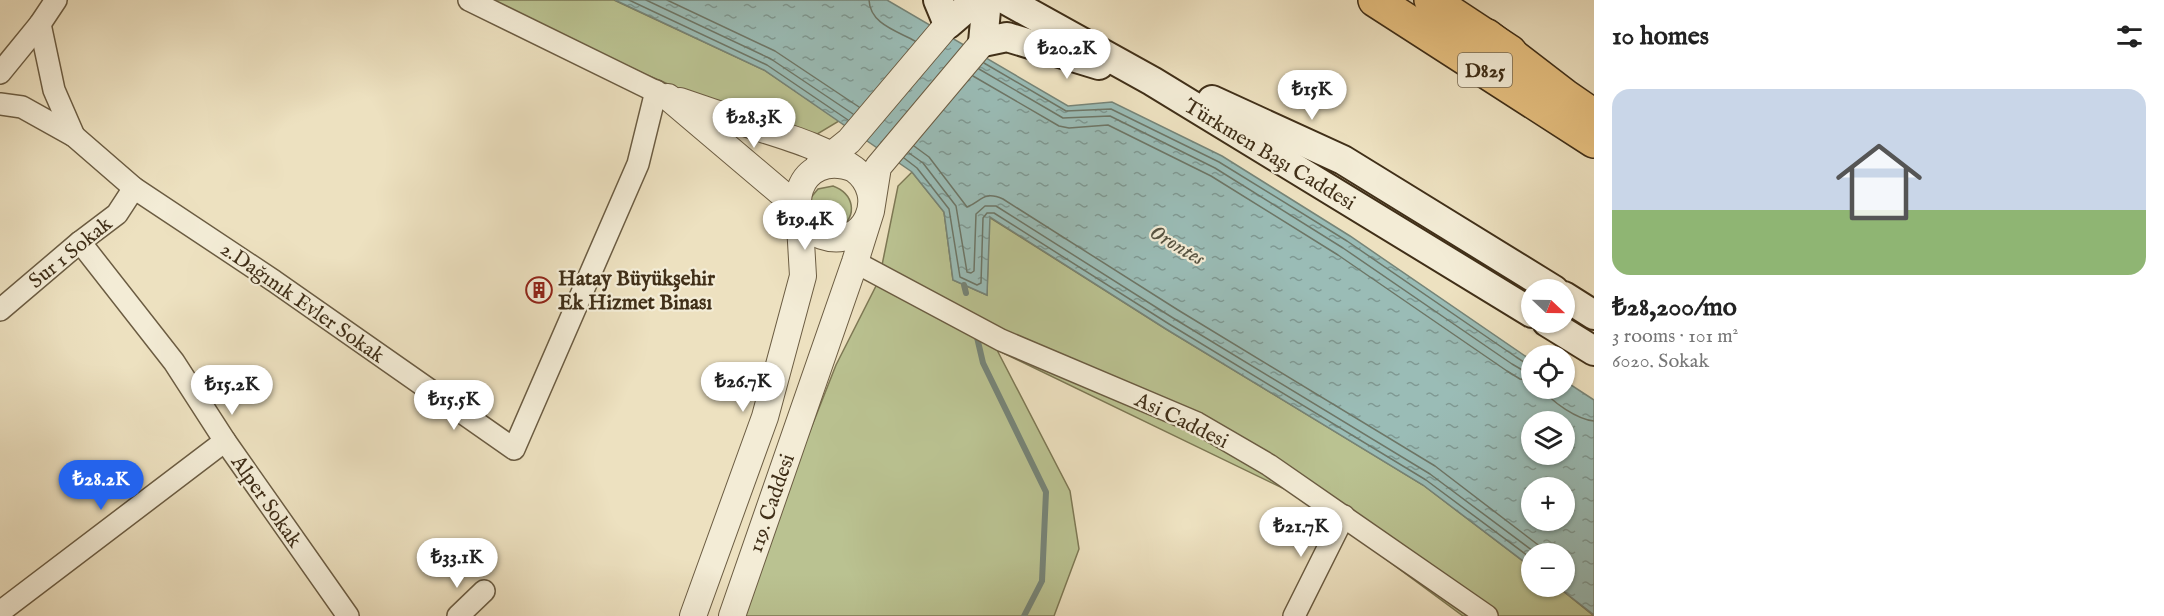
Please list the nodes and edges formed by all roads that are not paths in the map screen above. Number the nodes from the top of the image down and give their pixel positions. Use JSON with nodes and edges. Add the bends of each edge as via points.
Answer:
{"nodes":[{"id":1,"x":56,"y":0,"type":"edge"},
{"id":2,"x":469,"y":0,"type":"edge"},
{"id":3,"x":976,"y":0,"type":"edge"},
{"id":4,"x":987,"y":0,"type":"edge"},
{"id":5,"x":1006,"y":0,"type":"edge"},
{"id":6,"x":1041,"y":0,"type":"edge"},
{"id":7,"x":1375,"y":0,"type":"edge"},
{"id":8,"x":1431,"y":0,"type":"edge"},
{"id":9,"x":943,"y":12,"type":"edge"},
{"id":10,"x":40,"y":24,"type":"junction"},
{"id":11,"x":983,"y":42,"type":"junction"},
{"id":12,"x":0,"y":72,"type":"edge"},
{"id":13,"x":1152,"y":81,"type":"junction"},
{"id":14,"x":662,"y":94,"type":"junction"},
{"id":15,"x":0,"y":104,"type":"edge"},
{"id":16,"x":1594,"y":115,"type":"edge"},
{"id":17,"x":74,"y":136,"type":"junction"},
{"id":18,"x":1594,"y":141,"type":"edge"},
{"id":19,"x":840,"y":148,"type":"junction"},
{"id":20,"x":866,"y":168,"type":"junction"},
{"id":21,"x":809,"y":174,"type":"junction"},
{"id":22,"x":134,"y":188,"type":"junction"},
{"id":23,"x":799,"y":208,"type":"junction"},
{"id":24,"x":871,"y":211,"type":"junction"},
{"id":25,"x":80,"y":242,"type":"junction"},
{"id":26,"x":855,"y":262,"type":"junction"},
{"id":27,"x":1536,"y":279,"type":"edge"},
{"id":28,"x":1575,"y":303,"type":"edge"},
{"id":29,"x":1521,"y":306,"type":"edge"},
{"id":30,"x":0,"y":310,"type":"edge"},
{"id":31,"x":1594,"y":315,"type":"edge"},
{"id":32,"x":1565,"y":333,"type":"edge"},
{"id":33,"x":1594,"y":351,"type":"edge"},
{"id":34,"x":225,"y":441,"type":"junction"},
{"id":35,"x":1344,"y":516,"type":"junction"},
{"id":36,"x":484,"y":591,"type":"dead end"},
{"id":37,"x":0,"y":612,"type":"edge"},
{"id":38,"x":348,"y":616,"type":"edge"},
{"id":39,"x":458,"y":616,"type":"edge"},
{"id":40,"x":693,"y":616,"type":"edge"},
{"id":41,"x":732,"y":616,"type":"edge"},
{"id":42,"x":1294,"y":616,"type":"edge"},
{"id":43,"x":1487,"y":616,"type":"edge"}],
"edges":[{"from":1,"to":10,"type":"street"},
{"from":2,"to":14,"type":"street"},
{"from":3,"to":9,"type":"main road"},
{"from":4,"to":11,"type":"main road"},
{"from":5,"to":13,"type":"main road","name":"Türkmen Başı Caddesi"},
{"from":6,"to":27,"type":"main road","via":[[1096,41],[1155,74],[1343,160]]},
{"from":7,"to":18,"type":"main road","number":"D825"},
{"from":8,"to":16,"type":"main road","number":"D825"},
{"from":9,"to":19,"type":"street"},
{"from":10,"to":12,"type":"street"},
{"from":10,"to":17,"type":"street","name":"2.Dağınık Evler Sokak","via":[[54,90]]},
{"from":11,"to":13,"type":"main road","via":[[1007,37]]},
{"from":11,"to":20,"type":"street"},
{"from":13,"to":29,"type":"main road","name":"Türkmen Başı Caddesi"},
{"from":14,"to":19,"type":"street","via":[[792,138]]},
{"from":14,"to":22,"type":"street","name":"2.Dağınık Evler Sokak","via":[[638,164],[514,449]]},
{"from":14,"to":23,"type":"street"},
{"from":15,"to":17,"type":"street","name":"2.Dağınık Evler Sokak","via":[[22,107]]},
{"from":17,"to":22,"type":"street","name":"2.Dağınık Evler Sokak"},
{"from":19,"to":20,"type":"street"},
{"from":19,"to":21,"type":"street"},
{"from":20,"to":21,"type":"street","via":[[831,164]]},
{"from":20,"to":24,"type":"street","name":"119. Caddesi"},
{"from":21,"to":23,"type":"street","via":[[798,196]]},
{"from":22,"to":25,"type":"street","name":"Sur 1 Sokak","via":[[117,214]]},
{"from":23,"to":24,"type":"street","via":[[811,229],[833,238],[857,231]]},
{"from":23,"to":40,"type":"street","name":"119. Caddesi","via":[[802,276],[765,417]]},
{"from":24,"to":26,"type":"street","name":"119. Caddesi"},
{"from":25,"to":30,"type":"street","name":"Sur 1 Sokak"},
{"from":25,"to":34,"type":"street","name":"Alper Sokak","via":[[174,362]]},
{"from":26,"to":35,"type":"street","name":"Asi Caddesi","via":[[1001,340],[1197,423],[1269,465]]},
{"from":26,"to":41,"type":"street","name":"119. Caddesi"},
{"from":28,"to":31,"type":"main road"},
{"from":32,"to":33,"type":"main road"},
{"from":34,"to":37,"type":"street"},
{"from":34,"to":38,"type":"street","name":"Alper Sokak"},
{"from":35,"to":42,"type":"street"},
{"from":35,"to":43,"type":"street","name":"Asi Caddesi"},
{"from":36,"to":39,"type":"street"}]}
